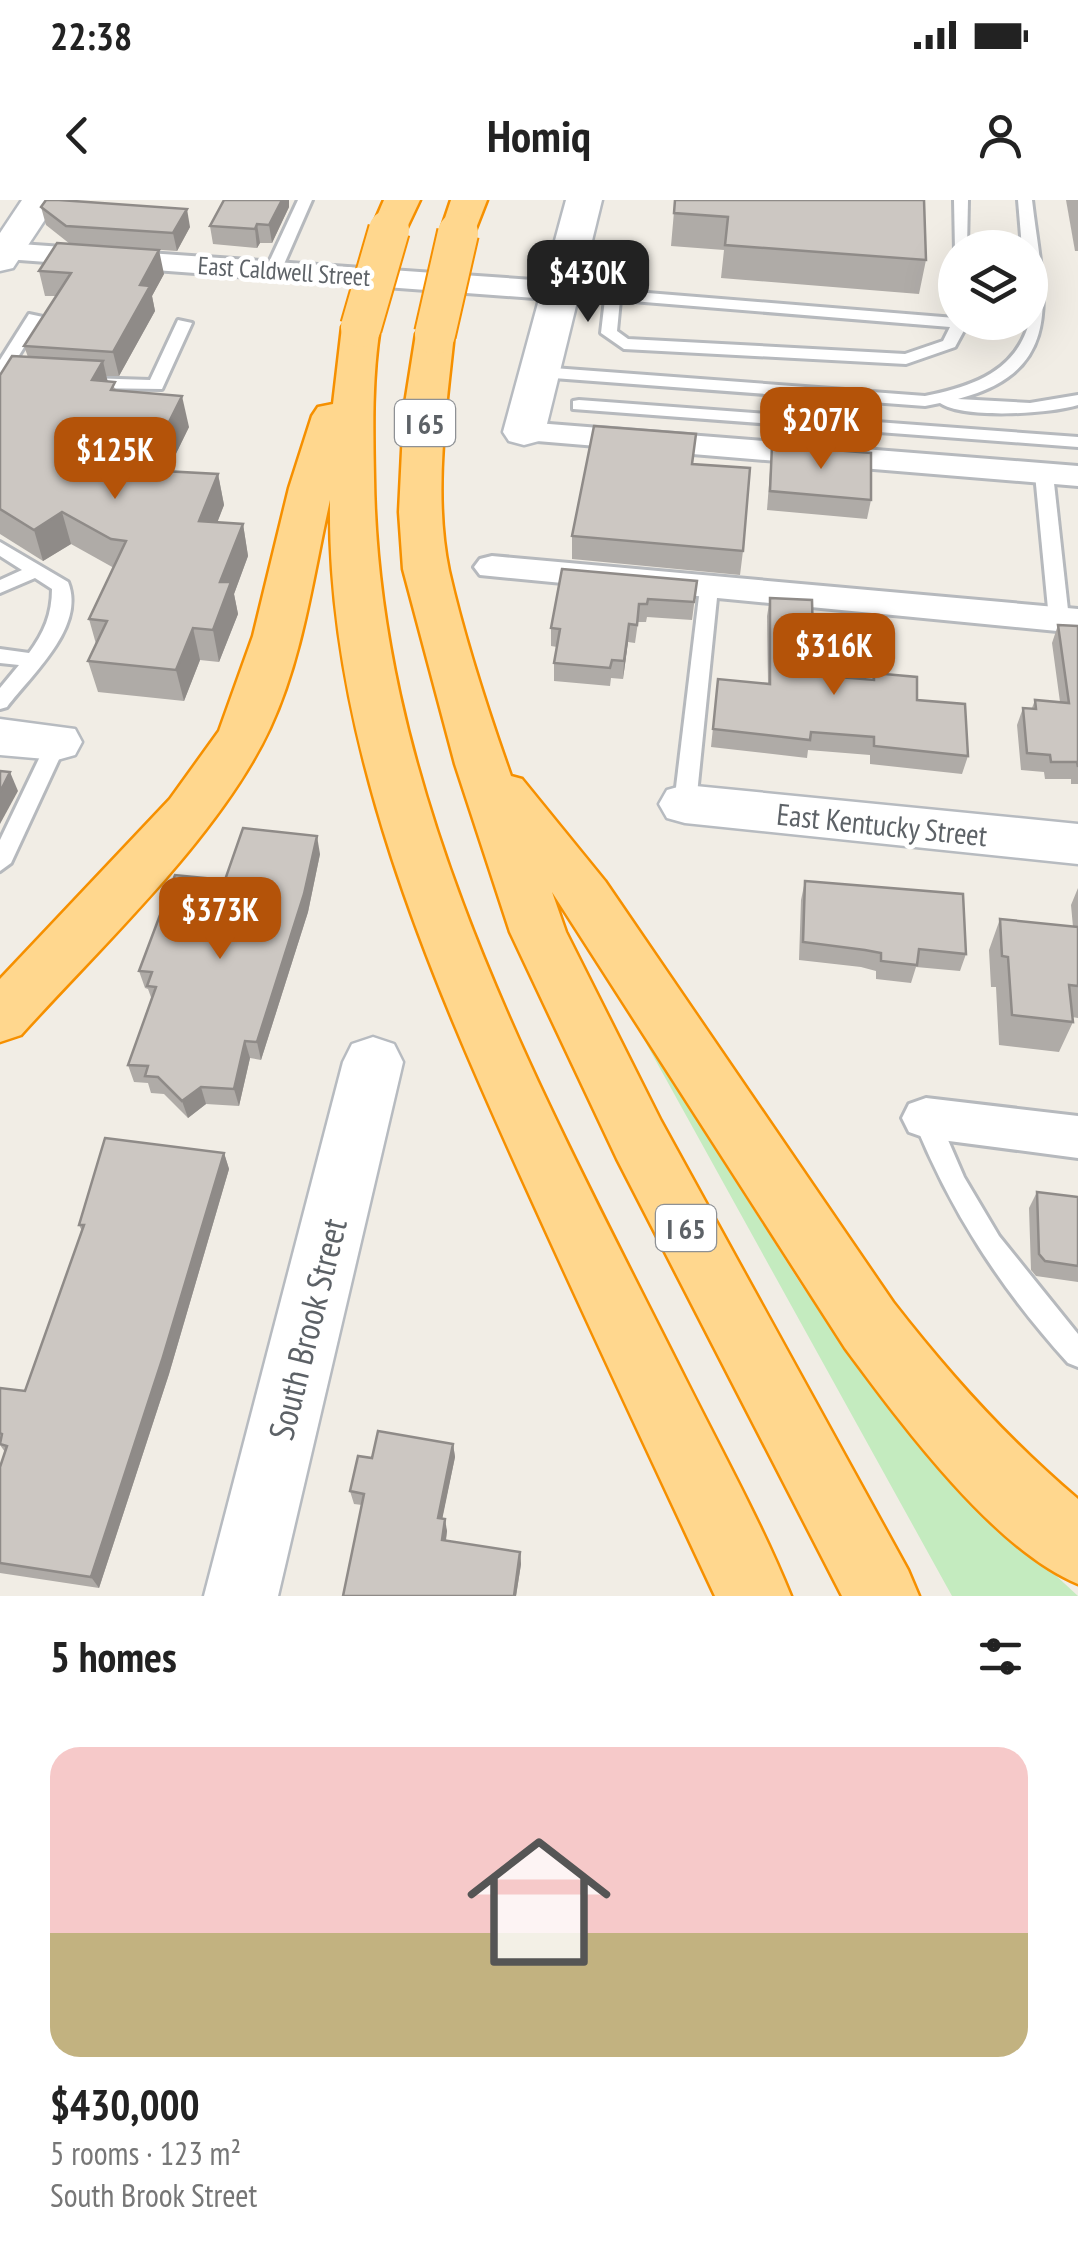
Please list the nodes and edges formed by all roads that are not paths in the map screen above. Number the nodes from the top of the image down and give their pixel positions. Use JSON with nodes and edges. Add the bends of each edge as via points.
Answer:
{"nodes":[{"id":1,"x":40,"y":200,"type":"edge"},
{"id":2,"x":305,"y":200,"type":"edge"},
{"id":3,"x":584,"y":200,"type":"edge"},
{"id":4,"x":961,"y":200,"type":"edge"},
{"id":5,"x":1025,"y":200,"type":"edge"},
{"id":6,"x":396,"y":215,"type":"edge"},
{"id":7,"x":464,"y":216,"type":"edge"},
{"id":8,"x":960,"y":230,"type":"edge"},
{"id":9,"x":1028,"y":230,"type":"edge"},
{"id":10,"x":3,"y":256,"type":"edge"},
{"id":11,"x":273,"y":270,"type":"junction"},
{"id":12,"x":562,"y":291,"type":"junction"},
{"id":13,"x":613,"y":297,"type":"junction"},
{"id":14,"x":35,"y":317,"type":"dead end"},
{"id":15,"x":938,"y":321,"type":"edge"},
{"id":16,"x":184,"y":323,"type":"dead end"},
{"id":17,"x":951,"y":340,"type":"edge"},
{"id":18,"x":1030,"y":340,"type":"edge"},
{"id":19,"x":540,"y":372,"type":"junction"},
{"id":20,"x":0,"y":375,"type":"edge"},
{"id":21,"x":19,"y":378,"type":"edge"},
{"id":22,"x":76,"y":382,"type":"edge"},
{"id":23,"x":1078,"y":400,"type":"edge"},
{"id":24,"x":924,"y":401,"type":"junction"},
{"id":25,"x":579,"y":405,"type":"dead end"},
{"id":26,"x":1058,"y":407,"type":"junction"},
{"id":27,"x":524,"y":432,"type":"joint"},
{"id":28,"x":1071,"y":441,"type":"edge"},
{"id":29,"x":1044,"y":474,"type":"junction"},
{"id":30,"x":1078,"y":476,"type":"edge"},
{"id":31,"x":326,"y":517,"type":"junction"},
{"id":32,"x":0,"y":548,"type":"edge"},
{"id":33,"x":492,"y":568,"type":"dead end"},
{"id":34,"x":37,"y":570,"type":"junction"},
{"id":35,"x":0,"y":587,"type":"edge"},
{"id":36,"x":710,"y":588,"type":"junction"},
{"id":37,"x":1068,"y":620,"type":"edge"},
{"id":38,"x":0,"y":656,"type":"edge"},
{"id":39,"x":34,"y":660,"type":"junction"},
{"id":40,"x":0,"y":702,"type":"edge"},
{"id":41,"x":0,"y":736,"type":"edge"},
{"id":42,"x":56,"y":742,"type":"joint"},
{"id":43,"x":685,"y":804,"type":"joint"},
{"id":44,"x":1078,"y":844,"type":"edge"},
{"id":45,"x":527,"y":847,"type":"junction"},
{"id":46,"x":0,"y":863,"type":"edge"},
{"id":47,"x":10,"y":1008,"type":"edge"},
{"id":48,"x":373,"y":1062,"type":"dead end"},
{"id":49,"x":926,"y":1118,"type":"joint"},
{"id":50,"x":1078,"y":1137,"type":"edge"},
{"id":51,"x":1078,"y":1354,"type":"edge"},
{"id":52,"x":1078,"y":1548,"type":"edge"},
{"id":53,"x":241,"y":1596,"type":"edge"},
{"id":54,"x":754,"y":1596,"type":"edge"},
{"id":55,"x":882,"y":1596,"type":"edge"}],
"edges":[{"from":1,"to":10,"type":"street"},
{"from":2,"to":11,"type":"lane"},
{"from":3,"to":12,"type":"street"},
{"from":4,"to":8,"type":"lane"},
{"from":5,"to":9,"type":"lane"},
{"from":6,"to":31,"type":"highway","bridge":true,"via":[[314,466]]},
{"from":7,"to":45,"type":"highway","number":"I 65","bridge":true,"via":[[435,334],[426,410],[426,569],[481,764]]},
{"from":10,"to":11,"type":"street","name":"East Caldwell Street"},
{"from":11,"to":12,"type":"street","name":"East Caldwell Street"},
{"from":12,"to":13,"type":"lane"},
{"from":12,"to":19,"type":"street"},
{"from":13,"to":15,"type":"lane"},
{"from":13,"to":17,"type":"lane","via":[[609,333],[624,344],[906,359]]},
{"from":14,"to":20,"type":"lane"},
{"from":16,"to":22,"type":"lane","via":[[153,387]]},
{"from":18,"to":24,"type":"lane","via":[[1011,371],[960,396]]},
{"from":19,"to":24,"type":"lane"},
{"from":19,"to":27,"type":"street"},
{"from":20,"to":21,"type":"lane"},
{"from":23,"to":26,"type":"lane"},
{"from":24,"to":26,"type":"lane"},
{"from":25,"to":28,"type":"lane"},
{"from":26,"to":28,"type":"lane"},
{"from":27,"to":29,"type":"street"},
{"from":29,"to":30,"type":"street"},
{"from":29,"to":37,"type":"lane"},
{"from":31,"to":47,"type":"highway","via":[[226,763],[174,830]]},
{"from":31,"to":54,"type":"highway","via":[[353,573],[371,686],[406,816],[454,951],[550,1172]]},
{"from":32,"to":34,"type":"lane"},
{"from":33,"to":36,"type":"street"},
{"from":34,"to":35,"type":"lane"},
{"from":34,"to":39,"type":"lane","via":[[61,586],[64,608]]},
{"from":36,"to":37,"type":"street"},
{"from":36,"to":43,"type":"lane"},
{"from":38,"to":39,"type":"lane"},
{"from":39,"to":40,"type":"lane"},
{"from":41,"to":42,"type":"street"},
{"from":42,"to":46,"type":"lane"},
{"from":43,"to":44,"type":"street","name":"East Kentucky Street"},
{"from":45,"to":52,"type":"highway","via":[[586,896],[916,1388],[991,1472]]},
{"from":45,"to":55,"type":"highway","number":"I 65","via":[[538,932],[639,1140]]},
{"from":48,"to":53,"type":"street","name":"South Brook Street"},
{"from":49,"to":50,"type":"street"},
{"from":49,"to":51,"type":"lane","via":[[967,1213],[1014,1284]]}]}
